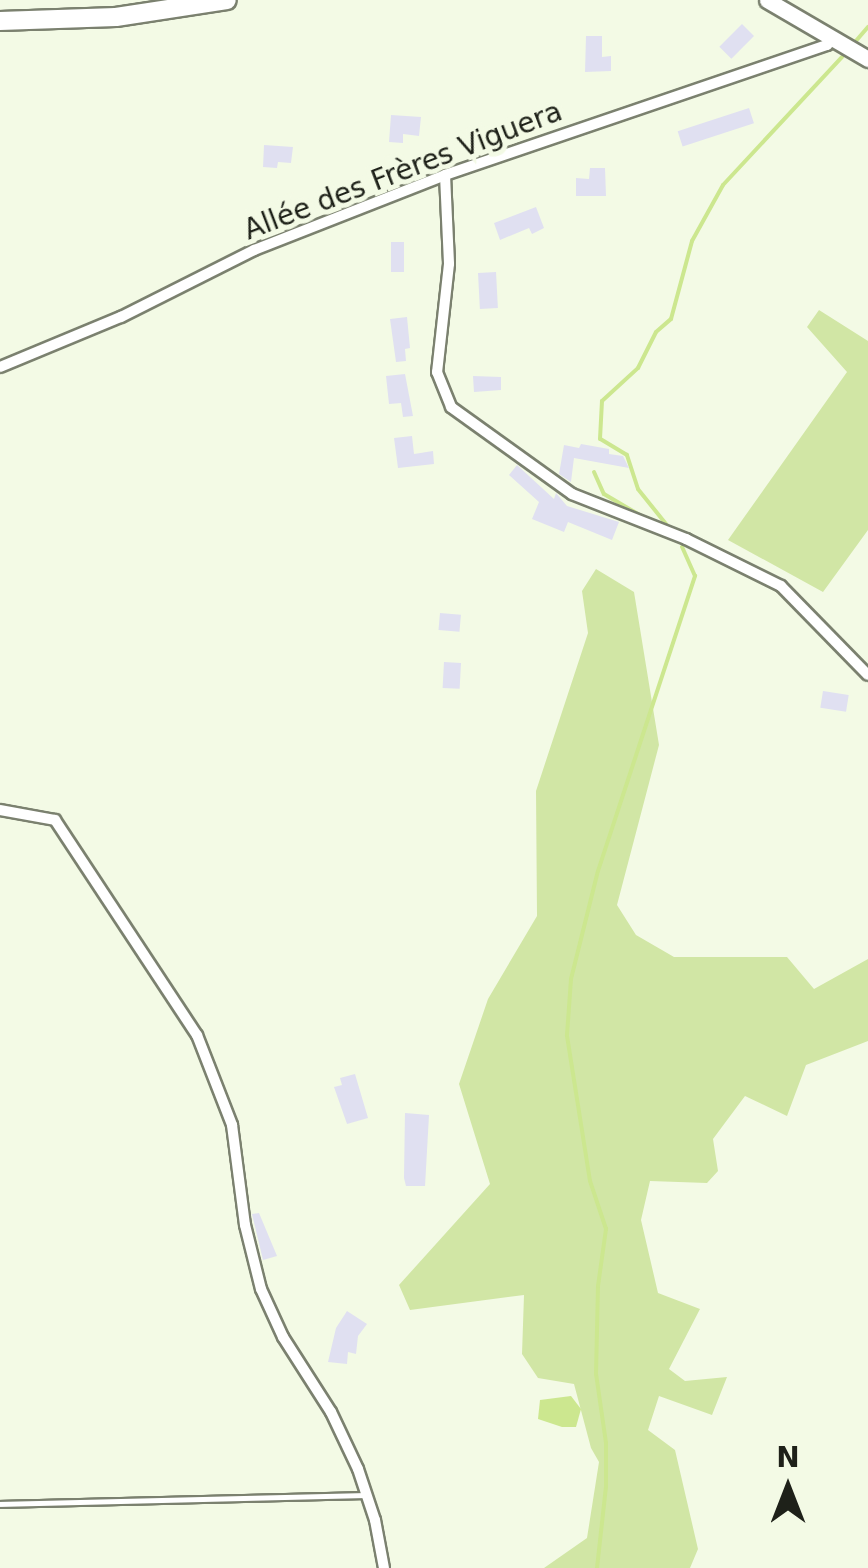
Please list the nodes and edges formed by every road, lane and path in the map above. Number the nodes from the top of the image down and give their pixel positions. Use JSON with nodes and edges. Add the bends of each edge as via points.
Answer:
{"nodes":[{"id":1,"x":227,"y":0,"type":"edge"},
{"id":2,"x":767,"y":0,"type":"edge"},
{"id":3,"x":0,"y":21,"type":"edge"},
{"id":4,"x":830,"y":39,"type":"junction"},
{"id":5,"x":868,"y":59,"type":"edge"},
{"id":6,"x":445,"y":175,"type":"junction"},
{"id":7,"x":0,"y":367,"type":"edge"},
{"id":8,"x":868,"y":676,"type":"edge"},
{"id":9,"x":0,"y":810,"type":"edge"},
{"id":10,"x":367,"y":1495,"type":"junction"},
{"id":11,"x":0,"y":1504,"type":"edge"},
{"id":12,"x":384,"y":1568,"type":"edge"}],
"edges":[{"from":1,"to":3,"type":"main road","via":[[116,16]]},
{"from":2,"to":4,"type":"street"},
{"from":4,"to":5,"type":"street"},
{"from":4,"to":6,"type":"street","name":"Allée des Frères Viguera"},
{"from":6,"to":7,"type":"street","name":"Allée des Frères Viguera","via":[[254,250],[121,318]]},
{"from":6,"to":8,"type":"street","via":[[449,264],[438,372],[451,408],[572,494],[781,586]]},
{"from":9,"to":10,"type":"street","via":[[55,820],[197,1035],[232,1125],[261,1289],[282,1337],[331,1412]]},
{"from":10,"to":11,"type":"lane"},
{"from":10,"to":12,"type":"street"}]}
